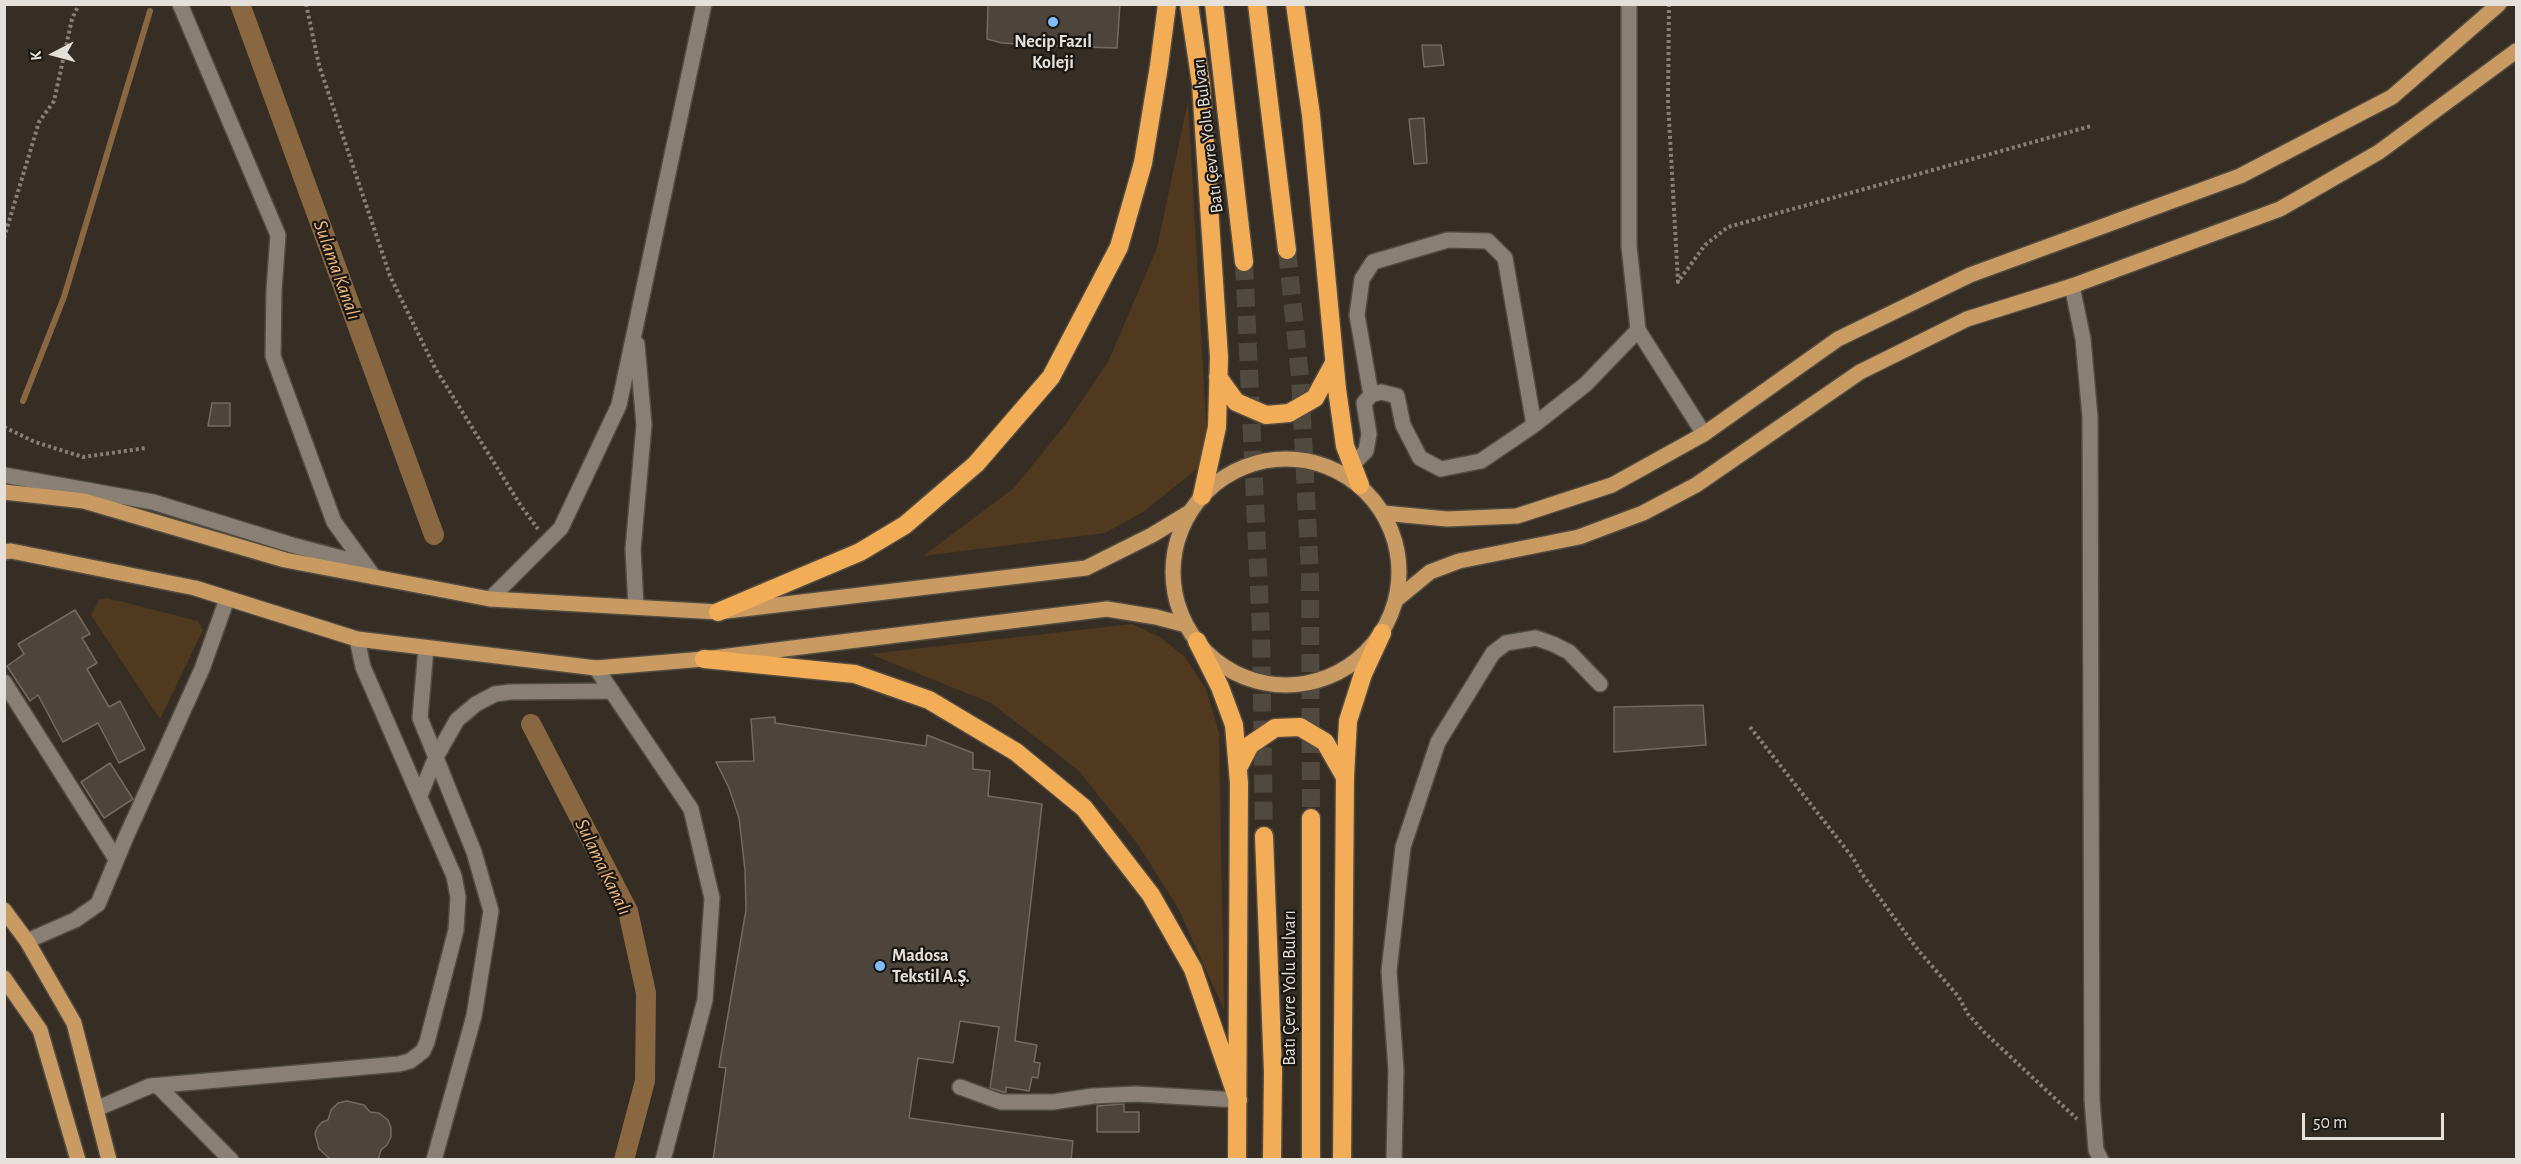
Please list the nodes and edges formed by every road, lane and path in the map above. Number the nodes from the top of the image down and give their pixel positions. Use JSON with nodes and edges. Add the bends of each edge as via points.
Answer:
{"nodes":[{"id":1,"x":79,"y":4,"type":"edge"},
{"id":2,"x":180,"y":4,"type":"edge"},
{"id":3,"x":306,"y":4,"type":"edge"},
{"id":4,"x":704,"y":4,"type":"edge"},
{"id":5,"x":1167,"y":4,"type":"edge"},
{"id":6,"x":1189,"y":4,"type":"edge"},
{"id":7,"x":1214,"y":4,"type":"edge"},
{"id":8,"x":1257,"y":4,"type":"edge"},
{"id":9,"x":1295,"y":4,"type":"edge"},
{"id":10,"x":1629,"y":4,"type":"edge"},
{"id":11,"x":1669,"y":4,"type":"edge"},
{"id":12,"x":2499,"y":4,"type":"edge"},
{"id":13,"x":2516,"y":51,"type":"edge"},
{"id":14,"x":2091,"y":126,"type":"dead end"},
{"id":15,"x":4,"y":238,"type":"edge"},
{"id":16,"x":1287,"y":250,"type":"tunnel mouth"},
{"id":17,"x":1244,"y":262,"type":"tunnel mouth"},
{"id":18,"x":2072,"y":286,"type":"junction"},
{"id":19,"x":635,"y":329,"type":"junction"},
{"id":20,"x":1638,"y":330,"type":"junction"},
{"id":21,"x":1334,"y":363,"type":"junction"},
{"id":22,"x":1218,"y":377,"type":"junction"},
{"id":23,"x":1371,"y":395,"type":"junction"},
{"id":24,"x":1534,"y":425,"type":"junction"},
{"id":25,"x":4,"y":427,"type":"edge"},
{"id":26,"x":1704,"y":434,"type":"junction"},
{"id":27,"x":146,"y":448,"type":"dead end"},
{"id":28,"x":1352,"y":465,"type":"junction"},
{"id":29,"x":4,"y":475,"type":"edge"},
{"id":30,"x":1360,"y":485,"type":"junction"},
{"id":31,"x":4,"y":492,"type":"edge"},
{"id":32,"x":1202,"y":496,"type":"junction"},
{"id":33,"x":1190,"y":512,"type":"junction"},
{"id":34,"x":1383,"y":513,"type":"junction"},
{"id":35,"x":548,"y":542,"type":"junction"},
{"id":36,"x":4,"y":552,"type":"edge"},
{"id":37,"x":364,"y":564,"type":"junction"},
{"id":38,"x":374,"y":576,"type":"junction"},
{"id":39,"x":227,"y":598,"type":"junction"},
{"id":40,"x":490,"y":599,"type":"junction"},
{"id":41,"x":1396,"y":600,"type":"junction"},
{"id":42,"x":636,"y":607,"type":"junction"},
{"id":43,"x":718,"y":612,"type":"junction"},
{"id":44,"x":1186,"y":625,"type":"junction"},
{"id":45,"x":1382,"y":633,"type":"junction"},
{"id":46,"x":357,"y":639,"type":"junction"},
{"id":47,"x":1197,"y":641,"type":"junction"},
{"id":48,"x":426,"y":648,"type":"junction"},
{"id":49,"x":704,"y":659,"type":"junction"},
{"id":50,"x":597,"y":668,"type":"junction"},
{"id":51,"x":4,"y":682,"type":"edge"},
{"id":52,"x":1600,"y":684,"type":"dead end"},
{"id":53,"x":612,"y":691,"type":"junction"},
{"id":54,"x":1750,"y":727,"type":"dead end"},
{"id":55,"x":436,"y":757,"type":"junction"},
{"id":56,"x":1238,"y":768,"type":"junction"},
{"id":57,"x":1345,"y":777,"type":"junction"},
{"id":58,"x":420,"y":795,"type":"junction"},
{"id":59,"x":1311,"y":818,"type":"tunnel mouth"},
{"id":60,"x":1264,"y":836,"type":"tunnel mouth"},
{"id":61,"x":116,"y":860,"type":"junction"},
{"id":62,"x":4,"y":910,"type":"edge"},
{"id":63,"x":27,"y":941,"type":"junction"},
{"id":64,"x":4,"y":978,"type":"edge"},
{"id":65,"x":158,"y":1086,"type":"junction"},
{"id":66,"x":960,"y":1087,"type":"dead end"},
{"id":67,"x":1238,"y":1100,"type":"junction"},
{"id":68,"x":96,"y":1109,"type":"junction"},
{"id":69,"x":2097,"y":1151,"type":"edge"},
{"id":70,"x":78,"y":1160,"type":"edge"},
{"id":71,"x":110,"y":1160,"type":"edge"},
{"id":72,"x":231,"y":1160,"type":"edge"},
{"id":73,"x":434,"y":1160,"type":"edge"},
{"id":74,"x":663,"y":1160,"type":"edge"},
{"id":75,"x":1238,"y":1160,"type":"edge"},
{"id":76,"x":1272,"y":1160,"type":"edge"},
{"id":77,"x":1311,"y":1160,"type":"edge"},
{"id":78,"x":1342,"y":1160,"type":"edge"},
{"id":79,"x":1394,"y":1160,"type":"edge"}],
"edges":[{"from":1,"to":15,"type":"path","via":[[72,19],[54,101],[39,122]]},
{"from":2,"to":37,"type":"street","via":[[278,235],[273,356],[334,522]]},
{"from":3,"to":35,"type":"path","via":[[319,65],[390,276],[435,368],[521,506]]},
{"from":4,"to":19,"type":"street"},
{"from":5,"to":43,"type":"highway","via":[[1143,164],[1119,247],[1051,377],[976,464],[905,525],[860,552]]},
{"from":6,"to":22,"type":"highway","via":[[1201,84]]},
{"from":7,"to":17,"type":"highway","name":"Batı Çevre Yolu Bulvarı"},
{"from":8,"to":16,"type":"highway"},
{"from":9,"to":21,"type":"highway","via":[[1311,115]]},
{"from":10,"to":20,"type":"street","via":[[1629,246]]},
{"from":11,"to":14,"type":"path","via":[[1668,101],[1678,282],[1705,245],[1728,227]]},
{"from":12,"to":26,"type":"main road","via":[[2392,97],[2240,176],[1970,274],[1838,339]]},
{"from":13,"to":18,"type":"main road","via":[[2379,152],[2280,209]]},
{"from":18,"to":41,"type":"main road","via":[[1967,319],[1860,372],[1696,484],[1643,513],[1579,537],[1459,561],[1430,572]]},
{"from":18,"to":69,"type":"street","via":[[2083,339],[2091,452],[2092,1100]]},
{"from":19,"to":35,"type":"street","via":[[619,405],[561,528]]},
{"from":19,"to":42,"type":"street","via":[[644,425],[633,549]]},
{"from":20,"to":24,"type":"street","via":[[1586,384]]},
{"from":20,"to":26,"type":"street"},
{"from":21,"to":22,"type":"highway","via":[[1315,398],[1289,412],[1266,415],[1236,402]]},
{"from":21,"to":28,"type":"highway","via":[[1345,446]]},
{"from":22,"to":32,"type":"highway","via":[[1217,427]]},
{"from":23,"to":24,"type":"street","via":[[1381,392],[1396,396],[1403,425],[1420,459],[1441,469],[1481,461]]},
{"from":23,"to":24,"type":"street","via":[[1357,315],[1362,279],[1373,262],[1448,240],[1488,241],[1505,258]]},
{"from":23,"to":28,"type":"street","via":[[1364,404],[1369,434],[1366,451]]},
{"from":25,"to":27,"type":"path","via":[[35,442],[83,457]]},
{"from":26,"to":34,"type":"main road","via":[[1612,485],[1517,516],[1447,519]]},
{"from":28,"to":30,"type":"highway"},
{"from":29,"to":37,"type":"street","via":[[153,502]]},
{"from":30,"to":32,"type":"main road","via":[[1330,467],[1296,458],[1261,461],[1229,474]]},
{"from":30,"to":34,"type":"main road"},
{"from":31,"to":38,"type":"main road","via":[[84,501],[285,560]]},
{"from":32,"to":33,"type":"main road"},
{"from":33,"to":43,"type":"main road","via":[[1086,568]]},
{"from":33,"to":44,"type":"main road","via":[[1178,539],[1173,568],[1176,597]]},
{"from":34,"to":41,"type":"main road","via":[[1395,540],[1400,570]]},
{"from":35,"to":40,"type":"street"},
{"from":36,"to":39,"type":"main road","via":[[195,588]]},
{"from":37,"to":38,"type":"street"},
{"from":38,"to":40,"type":"main road"},
{"from":39,"to":46,"type":"main road"},
{"from":39,"to":61,"type":"street","via":[[202,669]]},
{"from":40,"to":42,"type":"main road"},
{"from":41,"to":45,"type":"main road"},
{"from":42,"to":43,"type":"main road"},
{"from":44,"to":47,"type":"main road"},
{"from":44,"to":49,"type":"main road","via":[[1107,609]]},
{"from":45,"to":47,"type":"main road","via":[[1358,660],[1327,678],[1292,685],[1256,681],[1223,666]]},
{"from":45,"to":57,"type":"highway","via":[[1348,721]]},
{"from":46,"to":48,"type":"main road"},
{"from":46,"to":58,"type":"street","via":[[363,667]]},
{"from":47,"to":56,"type":"highway","via":[[1234,725]]},
{"from":48,"to":50,"type":"main road"},
{"from":48,"to":55,"type":"street","via":[[420,718]]},
{"from":49,"to":50,"type":"main road"},
{"from":49,"to":67,"type":"highway","via":[[855,674],[929,700],[1016,752],[1084,808],[1151,895],[1193,969]]},
{"from":50,"to":53,"type":"street"},
{"from":51,"to":61,"type":"street"},
{"from":52,"to":79,"type":"street","via":[[1569,652],[1553,644],[1536,638],[1506,643],[1493,653],[1438,741],[1403,847],[1389,971],[1396,1070]]},
{"from":53,"to":55,"type":"street","via":[[495,694],[457,720]]},
{"from":53,"to":74,"type":"street","via":[[691,809],[712,898],[705,1000]]},
{"from":54,"to":69,"type":"path","via":[[1968,1014]]},
{"from":55,"to":58,"type":"street"},
{"from":55,"to":73,"type":"street","via":[[474,852],[491,911],[474,1016]]},
{"from":56,"to":57,"type":"highway","via":[[1250,745],[1275,728],[1300,727],[1324,742]]},
{"from":56,"to":67,"type":"highway"},
{"from":57,"to":78,"type":"highway"},
{"from":58,"to":65,"type":"street","via":[[454,876],[458,897],[456,930],[427,1042],[418,1057],[399,1064]]},
{"from":59,"to":77,"type":"highway","name":"Batı Çevre Yolu Bulvarı"},
{"from":60,"to":76,"type":"highway","name":"Batı Çevre Yolu Bulvarı","via":[[1273,1072]]},
{"from":61,"to":63,"type":"street","via":[[98,904],[75,920]]},
{"from":62,"to":63,"type":"main road"},
{"from":63,"to":68,"type":"main road","via":[[74,1023]]},
{"from":64,"to":70,"type":"main road","via":[[40,1030]]},
{"from":65,"to":68,"type":"street"},
{"from":65,"to":72,"type":"street"},
{"from":66,"to":67,"type":"street","via":[[1001,1102],[1053,1102],[1136,1094]]},
{"from":67,"to":75,"type":"highway"},
{"from":68,"to":71,"type":"main road"}]}
